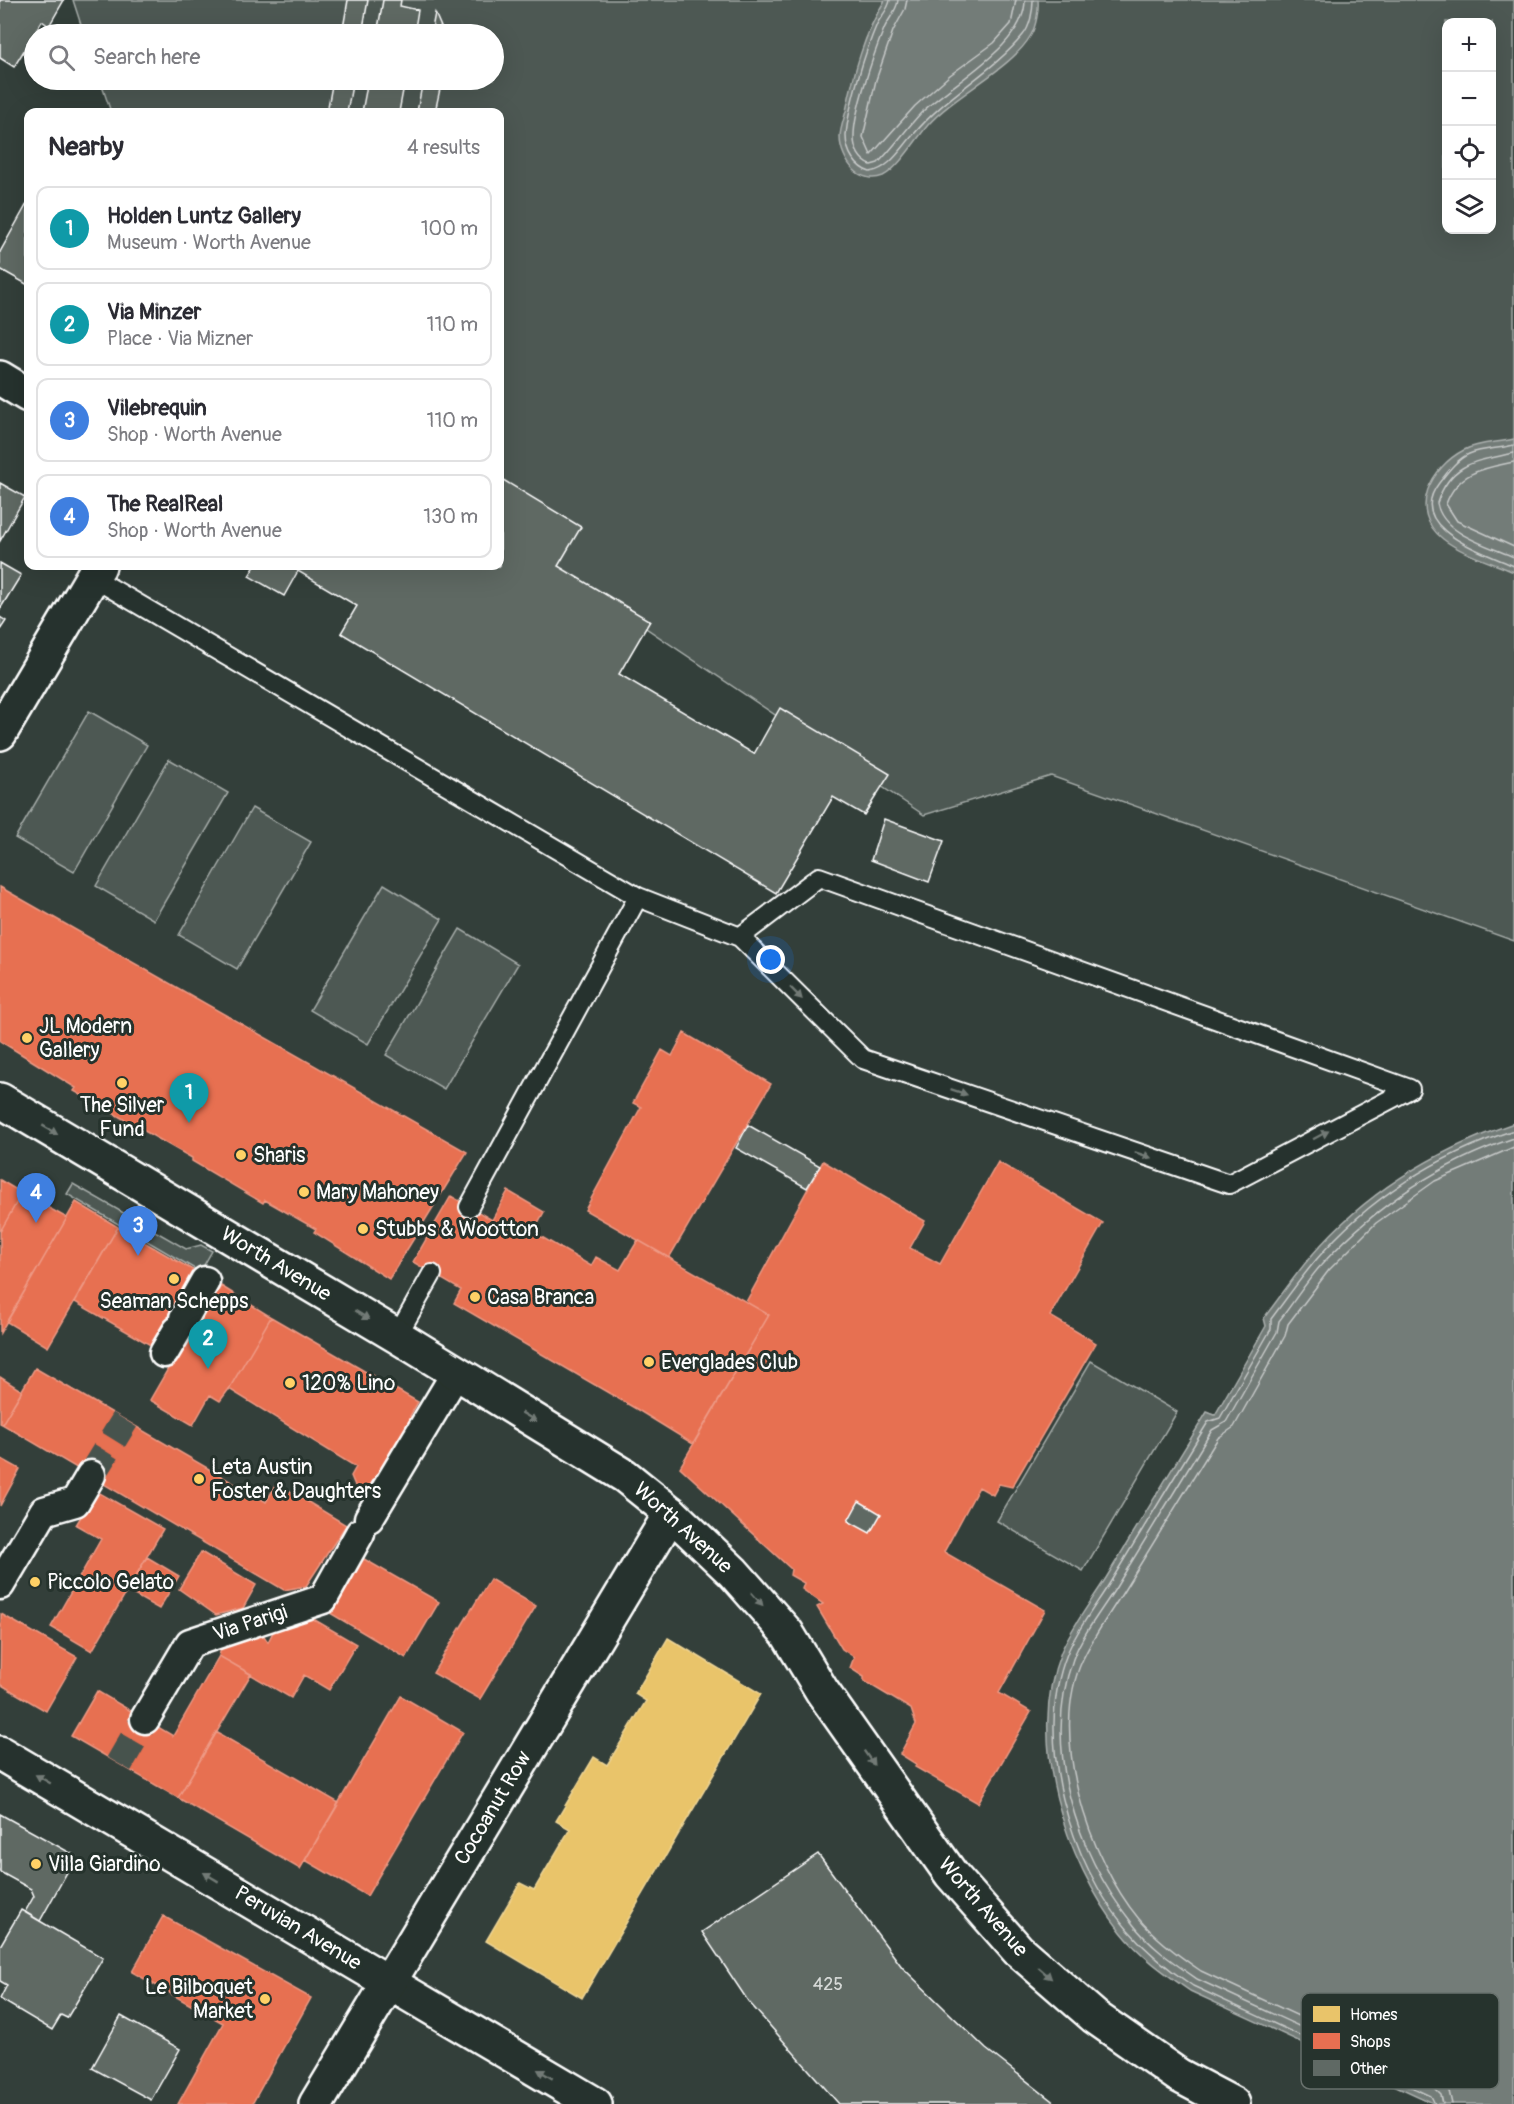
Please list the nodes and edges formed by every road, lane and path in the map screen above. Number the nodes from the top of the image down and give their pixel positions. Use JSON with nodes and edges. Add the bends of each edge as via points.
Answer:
{"nodes":[{"id":1,"x":0,"y":378,"type":"edge"},
{"id":2,"x":24,"y":393,"type":"edge"},
{"id":3,"x":95,"y":571,"type":"edge"},
{"id":4,"x":3,"y":722,"type":"edge"},
{"id":5,"x":638,"y":897,"type":"junction"},
{"id":6,"x":740,"y":937,"type":"junction"},
{"id":7,"x":0,"y":1100,"type":"edge"},
{"id":8,"x":469,"y":1207,"type":"dead end"},
{"id":9,"x":432,"y":1274,"type":"dead end"},
{"id":10,"x":205,"y":1281,"type":"dead end"},
{"id":11,"x":175,"y":1334,"type":"dead end"},
{"id":12,"x":397,"y":1336,"type":"junction"},
{"id":13,"x":456,"y":1373,"type":"junction"},
{"id":14,"x":90,"y":1475,"type":"tunnel mouth"},
{"id":15,"x":671,"y":1513,"type":"junction"},
{"id":16,"x":0,"y":1585,"type":"edge"},
{"id":17,"x":145,"y":1719,"type":"tunnel mouth"},
{"id":18,"x":0,"y":1753,"type":"edge"},
{"id":19,"x":388,"y":1982,"type":"junction"},
{"id":20,"x":316,"y":2104,"type":"edge"},
{"id":21,"x":595,"y":2104,"type":"edge"},
{"id":22,"x":1233,"y":2104,"type":"edge"}],
"edges":[{"from":1,"to":2,"type":"street"},
{"from":3,"to":4,"type":"street"},
{"from":3,"to":5,"type":"lane"},
{"from":5,"to":6,"type":"lane"},
{"from":5,"to":8,"type":"lane"},
{"from":6,"to":6,"type":"lane","one_way":true,"via":[[863,1059],[1229,1184],[1410,1089],[819,877]]},
{"from":7,"to":12,"type":"street","name":"Worth Avenue","one_way":true},
{"from":9,"to":12,"type":"lane"},
{"from":10,"to":11,"type":"street"},
{"from":12,"to":13,"type":"street","name":"Worth Avenue"},
{"from":13,"to":15,"type":"street","name":"Worth Avenue","one_way":true,"via":[[625,1476]]},
{"from":13,"to":17,"type":"street","name":"Via Parigi","via":[[323,1599],[190,1643]]},
{"from":14,"to":16,"type":"street","via":[[75,1502],[44,1511]]},
{"from":15,"to":19,"type":"street","name":"Cocoanut Row"},
{"from":15,"to":22,"type":"street","name":"Worth Avenue","one_way":true,"via":[[733,1572],[787,1633],[822,1691],[951,1874],[1018,1950],[1095,2017],[1178,2074]]},
{"from":19,"to":18,"type":"street","name":"Peruvian Avenue","one_way":true},
{"from":19,"to":20,"type":"street","name":"Cocoanut Row"},
{"from":21,"to":19,"type":"street","name":"Peruvian Avenue","one_way":true}]}
